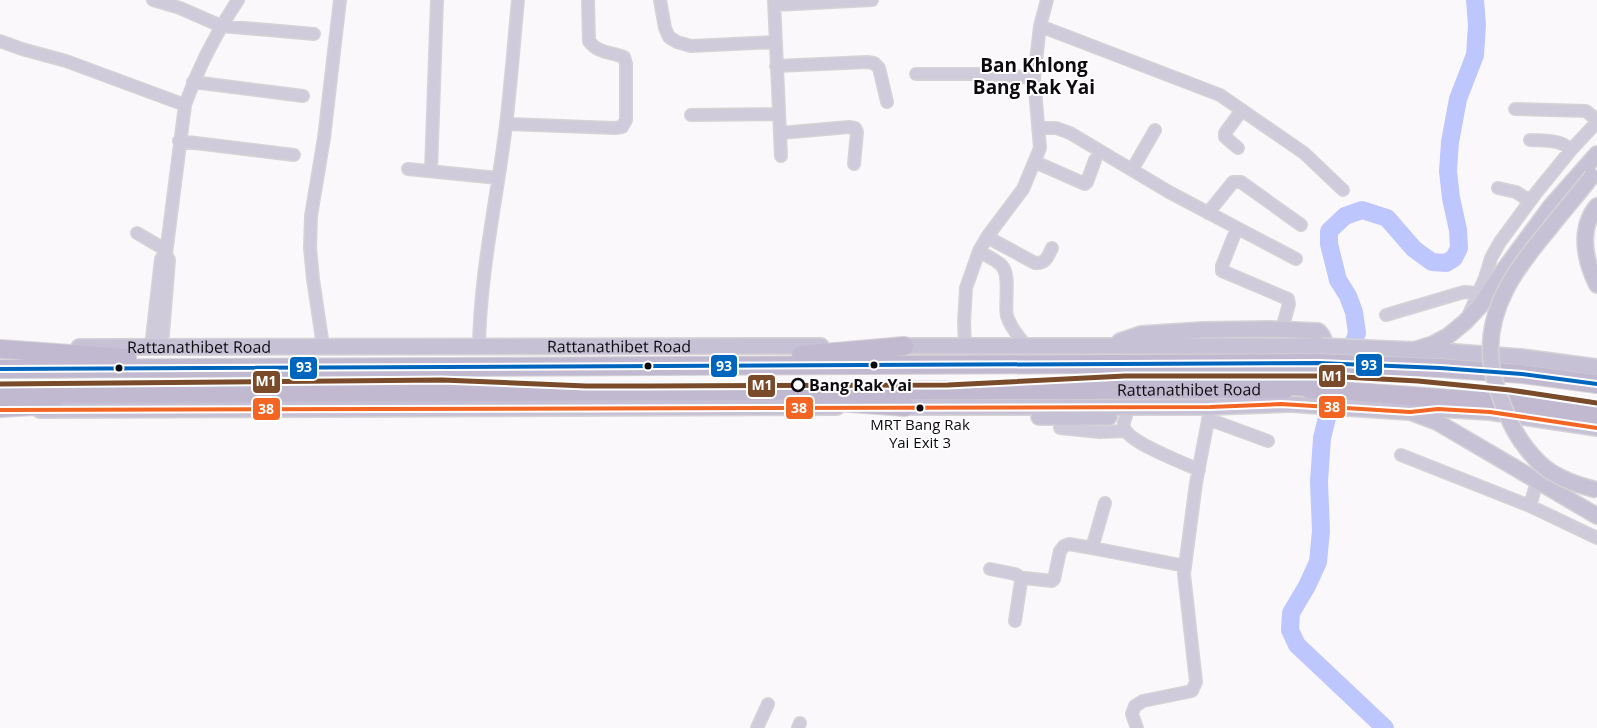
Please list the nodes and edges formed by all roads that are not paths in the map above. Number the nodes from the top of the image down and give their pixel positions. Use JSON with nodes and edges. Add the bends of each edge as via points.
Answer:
{"nodes":[{"id":1,"x":153,"y":0,"type":"edge"},
{"id":2,"x":238,"y":0,"type":"edge"},
{"id":3,"x":340,"y":0,"type":"edge"},
{"id":4,"x":438,"y":0,"type":"edge"},
{"id":5,"x":518,"y":0,"type":"edge"},
{"id":6,"x":588,"y":0,"type":"edge"},
{"id":7,"x":660,"y":0,"type":"edge"},
{"id":8,"x":872,"y":0,"type":"edge"},
{"id":9,"x":1047,"y":0,"type":"edge"},
{"id":10,"x":774,"y":2,"type":"edge"},
{"id":11,"x":221,"y":26,"type":"junction"},
{"id":12,"x":1040,"y":26,"type":"junction"},
{"id":13,"x":314,"y":34,"type":"dead end"},
{"id":14,"x":0,"y":41,"type":"edge"},
{"id":15,"x":775,"y":42,"type":"junction"},
{"id":16,"x":776,"y":66,"type":"junction"},
{"id":17,"x":916,"y":74,"type":"dead end"},
{"id":18,"x":1034,"y":78,"type":"junction"},
{"id":19,"x":193,"y":82,"type":"junction"},
{"id":20,"x":303,"y":96,"type":"dead end"},
{"id":21,"x":887,"y":102,"type":"dead end"},
{"id":22,"x":185,"y":105,"type":"junction"},
{"id":23,"x":1515,"y":109,"type":"dead end"},
{"id":24,"x":1242,"y":110,"type":"junction"},
{"id":25,"x":779,"y":114,"type":"junction"},
{"id":26,"x":691,"y":115,"type":"dead end"},
{"id":27,"x":1597,"y":121,"type":"edge"},
{"id":28,"x":506,"y":124,"type":"junction"},
{"id":29,"x":1038,"y":128,"type":"junction"},
{"id":30,"x":1155,"y":130,"type":"dead end"},
{"id":31,"x":780,"y":133,"type":"junction"},
{"id":32,"x":1530,"y":140,"type":"dead end"},
{"id":33,"x":180,"y":141,"type":"junction"},
{"id":34,"x":1238,"y":148,"type":"dead end"},
{"id":35,"x":1571,"y":150,"type":"junction"},
{"id":36,"x":1597,"y":154,"type":"edge"},
{"id":37,"x":294,"y":156,"type":"dead end"},
{"id":38,"x":781,"y":156,"type":"dead end"},
{"id":39,"x":1095,"y":160,"type":"dead end"},
{"id":40,"x":1034,"y":162,"type":"junction"},
{"id":41,"x":854,"y":164,"type":"dead end"},
{"id":42,"x":408,"y":169,"type":"dead end"},
{"id":43,"x":1132,"y":170,"type":"junction"},
{"id":44,"x":431,"y":171,"type":"junction"},
{"id":45,"x":1595,"y":174,"type":"edge"},
{"id":46,"x":498,"y":178,"type":"junction"},
{"id":47,"x":1498,"y":188,"type":"dead end"},
{"id":48,"x":1343,"y":190,"type":"dead end"},
{"id":49,"x":1530,"y":201,"type":"junction"},
{"id":50,"x":1594,"y":209,"type":"edge"},
{"id":51,"x":1208,"y":213,"type":"junction"},
{"id":52,"x":1301,"y":224,"type":"dead end"},
{"id":53,"x":1238,"y":228,"type":"junction"},
{"id":54,"x":137,"y":233,"type":"dead end"},
{"id":55,"x":987,"y":237,"type":"junction"},
{"id":56,"x":1052,"y":248,"type":"dead end"},
{"id":57,"x":980,"y":251,"type":"junction"},
{"id":58,"x":166,"y":252,"type":"junction"},
{"id":59,"x":1296,"y":259,"type":"dead end"},
{"id":60,"x":1597,"y":285,"type":"edge"},
{"id":61,"x":1478,"y":293,"type":"junction"},
{"id":62,"x":1386,"y":315,"type":"dead end"},
{"id":63,"x":1465,"y":322,"type":"junction"},
{"id":64,"x":1282,"y":329,"type":"junction"},
{"id":65,"x":323,"y":346,"type":"junction"},
{"id":66,"x":479,"y":346,"type":"junction"},
{"id":67,"x":904,"y":346,"type":"junction"},
{"id":68,"x":965,"y":346,"type":"junction"},
{"id":69,"x":1026,"y":346,"type":"junction"},
{"id":70,"x":1107,"y":346,"type":"junction"},
{"id":71,"x":156,"y":347,"type":"junction"},
{"id":72,"x":0,"y":348,"type":"edge"},
{"id":73,"x":1414,"y":350,"type":"junction"},
{"id":74,"x":1320,"y":354,"type":"junction"},
{"id":75,"x":1366,"y":356,"type":"junction"},
{"id":76,"x":1597,"y":357,"type":"edge"},
{"id":77,"x":1537,"y":359,"type":"junction"},
{"id":78,"x":681,"y":366,"type":"junction"},
{"id":79,"x":253,"y":367,"type":"junction"},
{"id":80,"x":1597,"y":367,"type":"edge"},
{"id":81,"x":0,"y":370,"type":"edge"},
{"id":82,"x":1597,"y":384,"type":"edge"},
{"id":83,"x":682,"y":392,"type":"junction"},
{"id":84,"x":252,"y":393,"type":"junction"},
{"id":85,"x":0,"y":394,"type":"edge"},
{"id":86,"x":905,"y":407,"type":"junction"},
{"id":87,"x":964,"y":407,"type":"junction"},
{"id":88,"x":0,"y":409,"type":"edge"},
{"id":89,"x":1410,"y":412,"type":"junction"},
{"id":90,"x":1597,"y":414,"type":"edge"},
{"id":91,"x":1208,"y":417,"type":"junction"},
{"id":92,"x":1125,"y":424,"type":"junction"},
{"id":93,"x":1060,"y":428,"type":"dead end"},
{"id":94,"x":1597,"y":428,"type":"edge"},
{"id":95,"x":1268,"y":440,"type":"dead end"},
{"id":96,"x":1401,"y":455,"type":"dead end"},
{"id":97,"x":1199,"y":470,"type":"junction"},
{"id":98,"x":1537,"y":481,"type":"junction"},
{"id":99,"x":1597,"y":490,"type":"edge"},
{"id":100,"x":1104,"y":503,"type":"dead end"},
{"id":101,"x":1530,"y":506,"type":"junction"},
{"id":102,"x":1595,"y":514,"type":"edge"},
{"id":103,"x":1597,"y":538,"type":"edge"},
{"id":104,"x":1092,"y":548,"type":"junction"},
{"id":105,"x":1185,"y":566,"type":"junction"},
{"id":106,"x":990,"y":568,"type":"dead end"},
{"id":107,"x":1023,"y":579,"type":"junction"},
{"id":108,"x":1015,"y":622,"type":"dead end"},
{"id":109,"x":768,"y":704,"type":"dead end"},
{"id":110,"x":757,"y":728,"type":"edge"},
{"id":111,"x":1137,"y":728,"type":"edge"}],
"edges":[{"from":1,"to":11,"type":"street"},
{"from":2,"to":11,"type":"street"},
{"from":3,"to":65,"type":"street","via":[[324,138],[310,216],[313,279]]},
{"from":4,"to":44,"type":"street"},
{"from":5,"to":28,"type":"street"},
{"from":6,"to":28,"type":"street","via":[[592,47],[624,57],[626,64],[626,120],[622,127]]},
{"from":7,"to":15,"type":"street","via":[[665,28],[669,37],[677,42],[692,46]]},
{"from":8,"to":10,"type":"street"},
{"from":9,"to":12,"type":"street"},
{"from":10,"to":15,"type":"street"},
{"from":11,"to":13,"type":"street"},
{"from":11,"to":19,"type":"street"},
{"from":12,"to":18,"type":"street"},
{"from":12,"to":24,"type":"street","via":[[1212,91]]},
{"from":14,"to":22,"type":"street","via":[[66,61]]},
{"from":15,"to":16,"type":"street"},
{"from":16,"to":21,"type":"street","via":[[874,63],[879,68]]},
{"from":16,"to":25,"type":"street"},
{"from":17,"to":18,"type":"street"},
{"from":18,"to":29,"type":"street"},
{"from":19,"to":20,"type":"street"},
{"from":19,"to":22,"type":"street"},
{"from":22,"to":33,"type":"street"},
{"from":23,"to":27,"type":"street","via":[[1586,111]]},
{"from":24,"to":34,"type":"street","via":[[1225,133],[1225,138]]},
{"from":24,"to":48,"type":"street","via":[[1304,153]]},
{"from":25,"to":26,"type":"street"},
{"from":25,"to":31,"type":"street"},
{"from":27,"to":35,"type":"street"},
{"from":28,"to":46,"type":"street"},
{"from":29,"to":40,"type":"street","via":[[1040,148]]},
{"from":29,"to":43,"type":"street","via":[[1056,128],[1070,133]]},
{"from":30,"to":43,"type":"street"},
{"from":31,"to":38,"type":"street"},
{"from":31,"to":41,"type":"street","via":[[855,128]]},
{"from":32,"to":35,"type":"street","via":[[1557,142],[1568,145]]},
{"from":33,"to":37,"type":"street"},
{"from":33,"to":58,"type":"street"},
{"from":35,"to":49,"type":"street"},
{"from":36,"to":63,"type":"main road","via":[[1551,206],[1481,305]]},
{"from":39,"to":40,"type":"street","via":[[1085,184]]},
{"from":40,"to":55,"type":"street","via":[[1023,189]]},
{"from":42,"to":44,"type":"street"},
{"from":43,"to":51,"type":"street"},
{"from":44,"to":46,"type":"street"},
{"from":45,"to":99,"type":"main road","bridge":true,"via":[[1520,265],[1505,289],[1494,318],[1491,362],[1497,390],[1518,438],[1550,472]]},
{"from":46,"to":66,"type":"street","via":[[486,253]]},
{"from":47,"to":49,"type":"street","via":[[1511,190]]},
{"from":49,"to":61,"type":"street","via":[[1500,242]]},
{"from":50,"to":60,"type":"main road","via":[[1584,248]]},
{"from":51,"to":52,"type":"street","via":[[1232,182],[1237,181]]},
{"from":51,"to":53,"type":"street"},
{"from":53,"to":59,"type":"street"},
{"from":53,"to":64,"type":"street","via":[[1222,271],[1288,300],[1290,304]]},
{"from":54,"to":58,"type":"street"},
{"from":55,"to":56,"type":"street","via":[[1035,263],[1045,261]]},
{"from":55,"to":57,"type":"street"},
{"from":57,"to":68,"type":"street","via":[[966,288]]},
{"from":57,"to":69,"type":"street","via":[[1003,267],[1008,320]]},
{"from":58,"to":71,"type":"street","via":[[161,259]]},
{"from":61,"to":62,"type":"street","via":[[1464,292]]},
{"from":61,"to":63,"type":"street"},
{"from":63,"to":73,"type":"main road","via":[[1448,336]]},
{"from":64,"to":70,"type":"main road","via":[[1141,334]]},
{"from":64,"to":91,"type":"main road","via":[[1321,332],[1327,353],[1318,390],[1285,413]]},
{"from":65,"to":66,"type":"main road","name":"Rattanathibet Road"},
{"from":65,"to":71,"type":"main road","name":"Rattanathibet Road"},
{"from":66,"to":67,"type":"main road","name":"Rattanathibet Road"},
{"from":67,"to":68,"type":"main road","name":"Rattanathibet Road"},
{"from":67,"to":78,"type":"main road"},
{"from":68,"to":69,"type":"main road","name":"Rattanathibet Road"},
{"from":69,"to":70,"type":"main road","name":"Rattanathibet Road"},
{"from":70,"to":74,"type":"main road","name":"Rattanathibet Road"},
{"from":71,"to":72,"type":"main road","name":"Rattanathibet Road"},
{"from":72,"to":79,"type":"main road"},
{"from":73,"to":75,"type":"main road","name":"Rattanathibet Road"},
{"from":73,"to":77,"type":"main road","name":"Rattanathibet Road"},
{"from":74,"to":75,"type":"main road","name":"Rattanathibet Road","bridge":true},
{"from":74,"to":78,"type":"main road","name":"Rattanathibet Road"},
{"from":75,"to":82,"type":"main road","name":"Rattanathibet Road","via":[[1440,368]]},
{"from":76,"to":77,"type":"main road"},
{"from":77,"to":80,"type":"main road","name":"Rattanathibet Road"},
{"from":78,"to":79,"type":"main road","name":"Rattanathibet Road"},
{"from":79,"to":81,"type":"main road","name":"Rattanathibet Road"},
{"from":83,"to":84,"type":"main road","name":"Rattanathibet Road"},
{"from":83,"to":86,"type":"main road"},
{"from":83,"to":90,"type":"main road","name":"Rattanathibet Road","bridge":true,"via":[[1309,389],[1520,404]]},
{"from":84,"to":85,"type":"main road","name":"Rattanathibet Road"},
{"from":84,"to":88,"type":"main road"},
{"from":86,"to":87,"type":"main road","name":"Rattanathibet Road"},
{"from":86,"to":88,"type":"main road","name":"Rattanathibet Road"},
{"from":87,"to":89,"type":"main road","name":"Rattanathibet Road","bridge":true,"via":[[1291,404]]},
{"from":87,"to":92,"type":"main road","via":[[970,415],[977,417]]},
{"from":89,"to":94,"type":"main road","name":"Rattanathibet Road","via":[[1438,409],[1490,412]]},
{"from":89,"to":98,"type":"main road","via":[[1437,422]]},
{"from":91,"to":92,"type":"main road"},
{"from":91,"to":95,"type":"street"},
{"from":91,"to":97,"type":"street"},
{"from":92,"to":93,"type":"street","via":[[1100,432]]},
{"from":92,"to":97,"type":"street","via":[[1131,437],[1142,444]]},
{"from":96,"to":101,"type":"street"},
{"from":97,"to":105,"type":"street"},
{"from":98,"to":101,"type":"street"},
{"from":98,"to":102,"type":"main road"},
{"from":100,"to":104,"type":"street"},
{"from":101,"to":103,"type":"street"},
{"from":104,"to":105,"type":"street"},
{"from":104,"to":107,"type":"street","via":[[1064,546],[1052,581]]},
{"from":105,"to":111,"type":"street","via":[[1196,682],[1192,691],[1143,701],[1135,706],[1132,714]]},
{"from":106,"to":107,"type":"street"},
{"from":107,"to":108,"type":"street"},
{"from":109,"to":110,"type":"street"}]}
